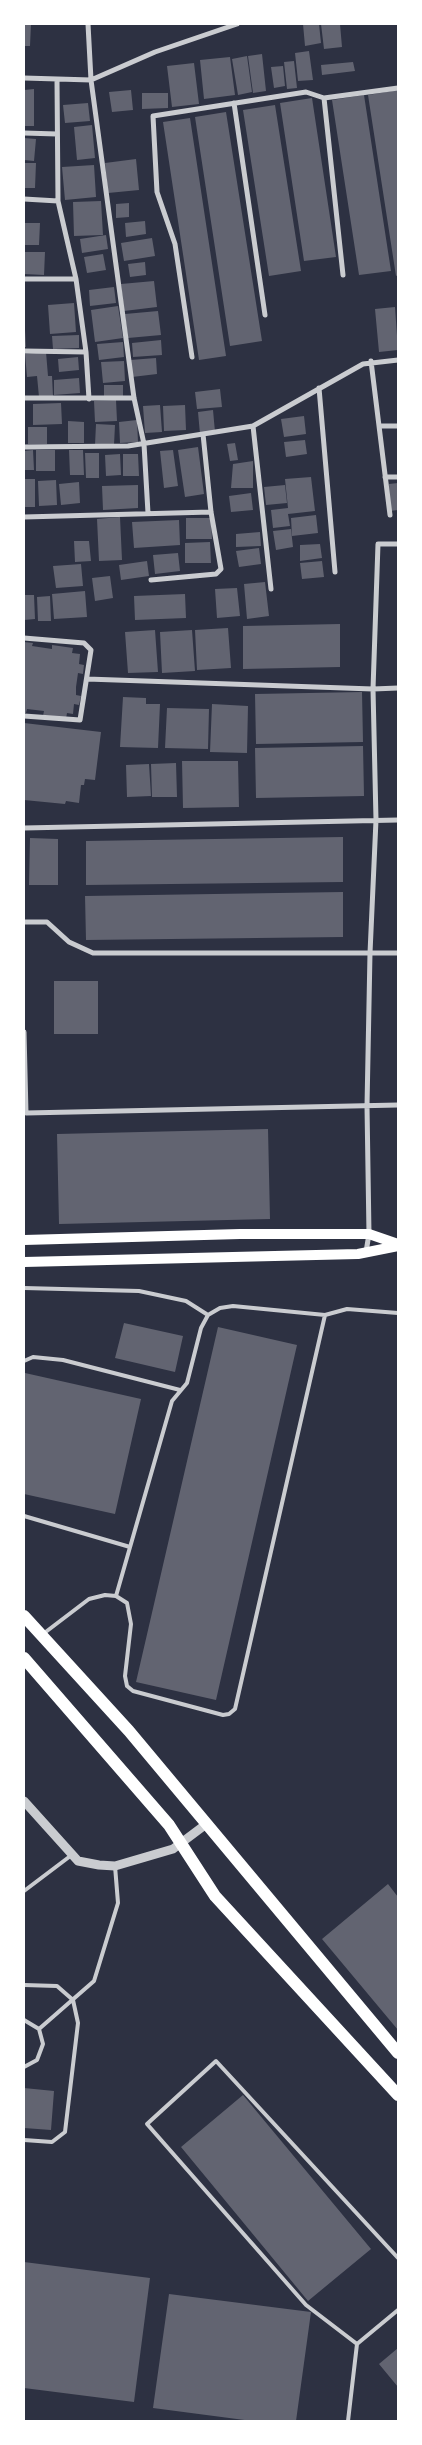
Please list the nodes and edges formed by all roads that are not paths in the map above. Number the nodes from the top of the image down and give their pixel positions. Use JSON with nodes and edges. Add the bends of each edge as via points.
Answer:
{"nodes":[{"id":1,"x":88,"y":24,"type":"edge"},
{"id":2,"x":233,"y":24,"type":"edge"},
{"id":3,"x":24,"y":78,"type":"edge"},
{"id":4,"x":57,"y":80,"type":"junction"},
{"id":5,"x":90,"y":80,"type":"junction"},
{"id":6,"x":398,"y":88,"type":"edge"},
{"id":7,"x":324,"y":98,"type":"junction"},
{"id":8,"x":234,"y":102,"type":"junction"},
{"id":9,"x":24,"y":133,"type":"edge"},
{"id":10,"x":57,"y":134,"type":"junction"},
{"id":11,"x":24,"y":199,"type":"edge"},
{"id":12,"x":58,"y":201,"type":"junction"},
{"id":13,"x":343,"y":275,"type":"dead end"},
{"id":14,"x":24,"y":279,"type":"edge"},
{"id":15,"x":76,"y":279,"type":"junction"},
{"id":16,"x":265,"y":314,"type":"dead end"},
{"id":17,"x":24,"y":352,"type":"edge"},
{"id":18,"x":86,"y":352,"type":"junction"},
{"id":19,"x":192,"y":357,"type":"dead end"},
{"id":20,"x":398,"y":360,"type":"edge"},
{"id":21,"x":371,"y":361,"type":"junction"},
{"id":22,"x":319,"y":388,"type":"junction"},
{"id":23,"x":24,"y":398,"type":"edge"},
{"id":24,"x":134,"y":398,"type":"junction"},
{"id":25,"x":89,"y":399,"type":"junction"},
{"id":26,"x":254,"y":426,"type":"junction"},
{"id":27,"x":379,"y":426,"type":"junction"},
{"id":28,"x":398,"y":426,"type":"edge"},
{"id":29,"x":203,"y":434,"type":"junction"},
{"id":30,"x":144,"y":444,"type":"junction"},
{"id":31,"x":24,"y":447,"type":"edge"},
{"id":32,"x":385,"y":477,"type":"junction"},
{"id":33,"x":398,"y":477,"type":"edge"},
{"id":34,"x":211,"y":512,"type":"junction"},
{"id":35,"x":148,"y":513,"type":"junction"},
{"id":36,"x":390,"y":515,"type":"dead end"},
{"id":37,"x":24,"y":517,"type":"edge"},
{"id":38,"x":398,"y":544,"type":"edge"},
{"id":39,"x":335,"y":572,"type":"dead end"},
{"id":40,"x":151,"y":580,"type":"dead end"},
{"id":41,"x":270,"y":588,"type":"dead end"},
{"id":42,"x":24,"y":638,"type":"edge"},
{"id":43,"x":87,"y":679,"type":"junction"},
{"id":44,"x":398,"y":688,"type":"edge"},
{"id":45,"x":373,"y":689,"type":"junction"},
{"id":46,"x":24,"y":716,"type":"edge"},
{"id":47,"x":376,"y":820,"type":"junction"},
{"id":48,"x":398,"y":820,"type":"edge"},
{"id":49,"x":24,"y":828,"type":"edge"},
{"id":50,"x":24,"y":922,"type":"edge"},
{"id":51,"x":370,"y":953,"type":"junction"},
{"id":52,"x":398,"y":953,"type":"edge"},
{"id":53,"x":24,"y":1032,"type":"edge"},
{"id":54,"x":398,"y":1105,"type":"edge"},
{"id":55,"x":367,"y":1106,"type":"junction"},
{"id":56,"x":369,"y":1234,"type":"junction"},
{"id":57,"x":24,"y":1240,"type":"edge"},
{"id":58,"x":398,"y":1245,"type":"edge"},
{"id":59,"x":365,"y":1254,"type":"junction"},
{"id":60,"x":24,"y":1262,"type":"edge"},
{"id":61,"x":24,"y":1288,"type":"edge"},
{"id":62,"x":398,"y":1313,"type":"edge"},
{"id":63,"x":208,"y":1315,"type":"junction"},
{"id":64,"x":325,"y":1315,"type":"junction"},
{"id":65,"x":24,"y":1361,"type":"edge"},
{"id":66,"x":180,"y":1390,"type":"junction"},
{"id":67,"x":24,"y":1516,"type":"edge"},
{"id":68,"x":130,"y":1547,"type":"junction"},
{"id":69,"x":116,"y":1596,"type":"junction"},
{"id":70,"x":24,"y":1616,"type":"edge"},
{"id":71,"x":41,"y":1635,"type":"junction"},
{"id":72,"x":24,"y":1658,"type":"edge"},
{"id":73,"x":24,"y":1800,"type":"edge"},
{"id":74,"x":205,"y":1825,"type":"junction"},
{"id":75,"x":181,"y":1843,"type":"junction"},
{"id":76,"x":73,"y":1854,"type":"junction"},
{"id":77,"x":115,"y":1866,"type":"junction"},
{"id":78,"x":24,"y":1891,"type":"edge"},
{"id":79,"x":24,"y":1985,"type":"edge"},
{"id":80,"x":73,"y":2000,"type":"junction"},
{"id":81,"x":24,"y":2020,"type":"edge"},
{"id":82,"x":39,"y":2029,"type":"junction"},
{"id":83,"x":398,"y":2053,"type":"edge"},
{"id":84,"x":24,"y":2067,"type":"edge"},
{"id":85,"x":398,"y":2095,"type":"edge"},
{"id":86,"x":24,"y":2140,"type":"edge"},
{"id":87,"x":398,"y":2258,"type":"edge"},
{"id":88,"x":398,"y":2310,"type":"edge"},
{"id":89,"x":357,"y":2344,"type":"junction"},
{"id":90,"x":348,"y":2421,"type":"edge"}],
"edges":[{"from":1,"to":5,"type":"street"},
{"from":2,"to":5,"type":"street"},
{"from":3,"to":4,"type":"street"},
{"from":4,"to":5,"type":"street"},
{"from":4,"to":10,"type":"street"},
{"from":5,"to":24,"type":"street"},
{"from":6,"to":7,"type":"street"},
{"from":7,"to":8,"type":"street","via":[[306,92]]},
{"from":7,"to":13,"type":"street"},
{"from":8,"to":16,"type":"street"},
{"from":8,"to":19,"type":"street","via":[[153,116],[157,192],[175,244]]},
{"from":9,"to":10,"type":"street"},
{"from":10,"to":12,"type":"street"},
{"from":11,"to":12,"type":"street"},
{"from":12,"to":15,"type":"street"},
{"from":14,"to":15,"type":"street"},
{"from":15,"to":18,"type":"street"},
{"from":17,"to":18,"type":"street"},
{"from":18,"to":25,"type":"street"},
{"from":20,"to":21,"type":"street"},
{"from":21,"to":22,"type":"street"},
{"from":21,"to":27,"type":"street"},
{"from":22,"to":26,"type":"street"},
{"from":22,"to":39,"type":"street"},
{"from":23,"to":25,"type":"street"},
{"from":24,"to":25,"type":"street"},
{"from":24,"to":30,"type":"street"},
{"from":26,"to":29,"type":"street"},
{"from":26,"to":41,"type":"street"},
{"from":27,"to":28,"type":"street"},
{"from":27,"to":32,"type":"street"},
{"from":29,"to":30,"type":"street"},
{"from":29,"to":34,"type":"street"},
{"from":30,"to":31,"type":"street","via":[[99,448]]},
{"from":30,"to":35,"type":"street"},
{"from":32,"to":33,"type":"street"},
{"from":32,"to":36,"type":"street"},
{"from":34,"to":35,"type":"street"},
{"from":34,"to":40,"type":"street","via":[[221,569],[216,574]]},
{"from":35,"to":37,"type":"street"},
{"from":38,"to":45,"type":"street","via":[[378,544]]},
{"from":42,"to":43,"type":"street","via":[[89,645]]},
{"from":43,"to":45,"type":"street"},
{"from":43,"to":46,"type":"street","via":[[80,720]]},
{"from":44,"to":45,"type":"street"},
{"from":45,"to":47,"type":"street"},
{"from":47,"to":48,"type":"street"},
{"from":47,"to":49,"type":"street"},
{"from":47,"to":51,"type":"street"},
{"from":50,"to":51,"type":"street","via":[[47,922],[69,942],[93,953]]},
{"from":51,"to":52,"type":"street"},
{"from":51,"to":55,"type":"street"},
{"from":53,"to":55,"type":"street","via":[[26,1113]]},
{"from":54,"to":55,"type":"street"},
{"from":55,"to":56,"type":"street"},
{"from":56,"to":57,"type":"main road"},
{"from":56,"to":58,"type":"main road"},
{"from":56,"to":59,"type":"street"},
{"from":58,"to":59,"type":"main road"},
{"from":59,"to":60,"type":"main road"},
{"from":61,"to":63,"type":"lane","via":[[138,1292],[186,1301]]},
{"from":62,"to":64,"type":"lane","via":[[347,1310]]},
{"from":63,"to":64,"type":"lane","via":[[220,1308],[233,1306]]},
{"from":63,"to":66,"type":"lane","via":[[201,1328],[187,1384]]},
{"from":64,"to":69,"type":"lane","via":[[235,1709],[223,1715],[133,1692],[127,1686],[125,1676],[132,1624],[127,1603]]},
{"from":65,"to":66,"type":"lane","via":[[33,1358],[63,1360]]},
{"from":66,"to":68,"type":"lane","via":[[172,1401]]},
{"from":67,"to":68,"type":"lane"},
{"from":68,"to":69,"type":"lane"},
{"from":69,"to":71,"type":"lane","via":[[89,1599]]},
{"from":70,"to":71,"type":"main road"},
{"from":71,"to":74,"type":"main road","via":[[129,1731]]},
{"from":72,"to":75,"type":"main road"},
{"from":73,"to":76,"type":"street"},
{"from":74,"to":75,"type":"street"},
{"from":74,"to":83,"type":"main road"},
{"from":75,"to":77,"type":"street","via":[[173,1849]]},
{"from":75,"to":85,"type":"main road","via":[[215,1896]]},
{"from":76,"to":77,"type":"street","via":[[78,1861]]},
{"from":76,"to":78,"type":"lane"},
{"from":77,"to":80,"type":"lane","via":[[118,1903],[99,1970],[94,1981]]},
{"from":79,"to":80,"type":"lane","via":[[57,1986]]},
{"from":80,"to":82,"type":"lane"},
{"from":80,"to":86,"type":"lane","via":[[78,2023],[65,2132],[52,2142]]},
{"from":81,"to":82,"type":"lane"},
{"from":82,"to":84,"type":"lane","via":[[44,2044],[42,2052],[37,2060]]},
{"from":87,"to":89,"type":"lane","via":[[216,2061],[147,2124],[306,2305]]},
{"from":88,"to":89,"type":"lane"},
{"from":89,"to":90,"type":"lane"}]}
